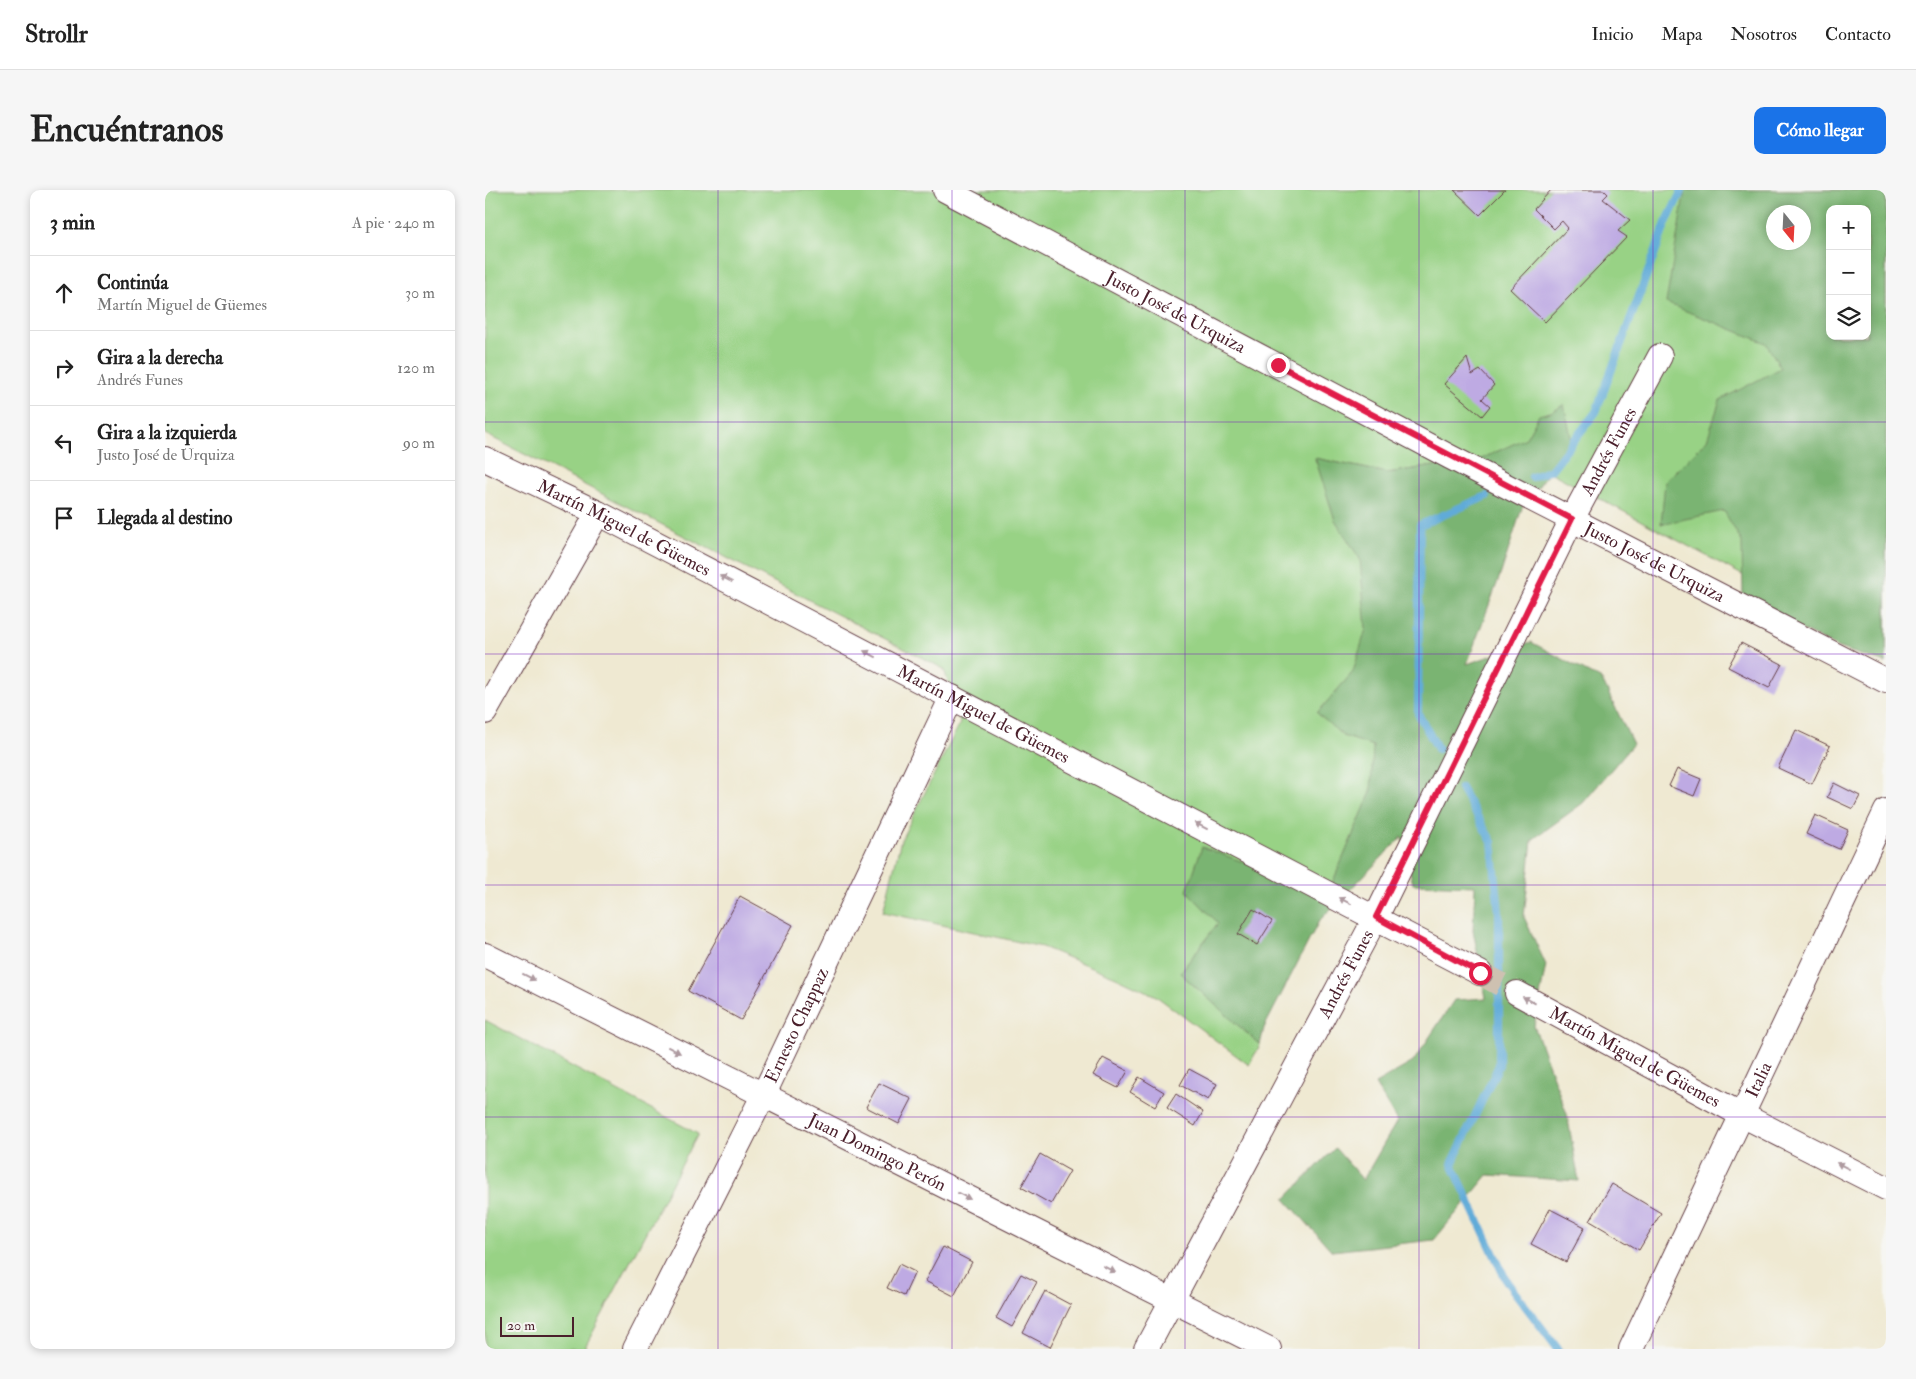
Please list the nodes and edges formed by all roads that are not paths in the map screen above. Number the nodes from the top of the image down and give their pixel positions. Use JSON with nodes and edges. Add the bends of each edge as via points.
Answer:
{"nodes":[{"id":1,"x":945,"y":190,"type":"edge"},
{"id":2,"x":1660,"y":356,"type":"dead end"},
{"id":3,"x":485,"y":459,"type":"edge"},
{"id":4,"x":597,"y":513,"type":"junction"},
{"id":5,"x":1572,"y":519,"type":"junction"},
{"id":6,"x":1886,"y":681,"type":"edge"},
{"id":7,"x":952,"y":697,"type":"junction"},
{"id":8,"x":485,"y":712,"type":"edge"},
{"id":9,"x":1886,"y":811,"type":"edge"},
{"id":10,"x":1376,"y":917,"type":"junction"},
{"id":11,"x":485,"y":955,"type":"edge"},
{"id":12,"x":1480,"y":973,"type":"tunnel mouth"},
{"id":13,"x":1517,"y":993,"type":"tunnel mouth"},
{"id":14,"x":763,"y":1096,"type":"junction"},
{"id":15,"x":1742,"y":1115,"type":"junction"},
{"id":16,"x":1886,"y":1188,"type":"edge"},
{"id":17,"x":1172,"y":1300,"type":"junction"},
{"id":18,"x":635,"y":1349,"type":"edge"},
{"id":19,"x":1146,"y":1349,"type":"edge"},
{"id":20,"x":1269,"y":1349,"type":"edge"},
{"id":21,"x":1631,"y":1349,"type":"edge"}],
"edges":[{"from":1,"to":5,"type":"street","name":"Justo José de Urquiza"},
{"from":2,"to":5,"type":"street","name":"Andrés Funes"},
{"from":3,"to":4,"type":"street","name":"Martín Miguel de Güemes"},
{"from":7,"to":4,"type":"street","name":"Martín Miguel de Güemes","one_way":true},
{"from":4,"to":8,"type":"street"},
{"from":5,"to":6,"type":"street","name":"Justo José de Urquiza"},
{"from":5,"to":10,"type":"street","name":"Andrés Funes"},
{"from":10,"to":7,"type":"street","name":"Martín Miguel de Güemes","one_way":true},
{"from":7,"to":14,"type":"street","name":"Ernesto Chappaz"},
{"from":9,"to":15,"type":"street","name":"Italia"},
{"from":10,"to":12,"type":"street","name":"Martín Miguel de Güemes"},
{"from":10,"to":17,"type":"street","name":"Andrés Funes"},
{"from":11,"to":14,"type":"street","name":"Juan Domingo Perón","one_way":true},
{"from":15,"to":13,"type":"street","name":"Martín Miguel de Güemes","one_way":true},
{"from":14,"to":17,"type":"street","name":"Juan Domingo Perón","one_way":true},
{"from":14,"to":18,"type":"street","name":"Ernesto Chappaz"},
{"from":16,"to":15,"type":"street","name":"Martín Miguel de Güemes","one_way":true},
{"from":15,"to":21,"type":"street","name":"Italia"},
{"from":17,"to":19,"type":"street","name":"Andrés Funes"},
{"from":17,"to":20,"type":"street","name":"Juan Domingo Perón"}]}
